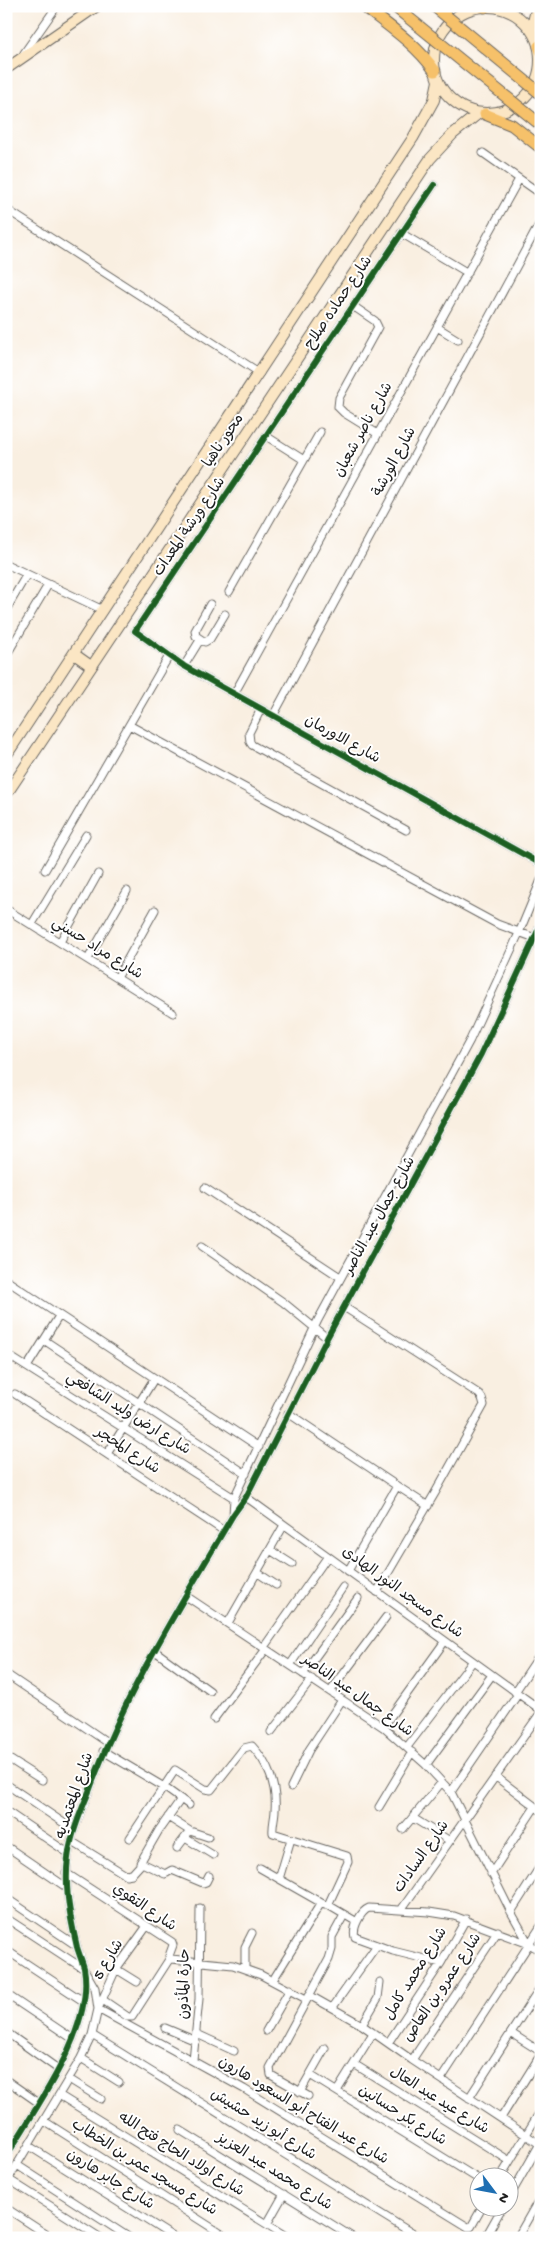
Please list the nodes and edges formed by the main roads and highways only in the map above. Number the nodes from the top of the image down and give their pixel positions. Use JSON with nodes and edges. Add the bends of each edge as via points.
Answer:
{"nodes":[{"id":1,"x":97,"y":6,"type":"edge"},
{"id":2,"x":363,"y":6,"type":"edge"},
{"id":3,"x":394,"y":6,"type":"edge"},
{"id":4,"x":434,"y":6,"type":"edge"},
{"id":5,"x":537,"y":6,"type":"edge"},
{"id":6,"x":487,"y":7,"type":"edge"},
{"id":7,"x":535,"y":30,"type":"edge"},
{"id":8,"x":540,"y":49,"type":"edge"},
{"id":9,"x":6,"y":69,"type":"edge"},
{"id":10,"x":437,"y":76,"type":"junction"},
{"id":11,"x":541,"y":94,"type":"edge"},
{"id":12,"x":482,"y":113,"type":"junction"},
{"id":13,"x":541,"y":125,"type":"edge"},
{"id":14,"x":541,"y":148,"type":"edge"},
{"id":15,"x":74,"y":654,"type":"junction"},
{"id":16,"x":91,"y":666,"type":"junction"},
{"id":17,"x":6,"y":756,"type":"edge"},
{"id":18,"x":6,"y":795,"type":"edge"}],
"edges":[{"from":1,"to":9,"type":"main road"},
{"from":2,"to":10,"type":"main road","via":[[427,59]]},
{"from":3,"to":13,"type":"main road","bridge":true},
{"from":4,"to":11,"type":"main road","bridge":true},
{"from":5,"to":7,"type":"main road"},
{"from":6,"to":7,"type":"main road","via":[[513,14]]},
{"from":6,"to":10,"type":"main road","via":[[457,17],[442,32],[435,51]]},
{"from":7,"to":8,"type":"main road"},
{"from":8,"to":12,"type":"main road","via":[[538,76],[529,93],[509,109]]},
{"from":10,"to":12,"type":"main road","via":[[445,93],[455,102]]},
{"from":10,"to":15,"type":"main road","name":"محور ناهيا","via":[[434,100],[413,138]]},
{"from":12,"to":14,"type":"main road","via":[[512,126]]},
{"from":12,"to":16,"type":"main road","name":"محور ناهيا","via":[[453,134],[430,159]]},
{"from":15,"to":16,"type":"main road"},
{"from":15,"to":17,"type":"main road","name":"محور ناهيا"},
{"from":16,"to":18,"type":"main road","name":"محور ناهيا"}]}
